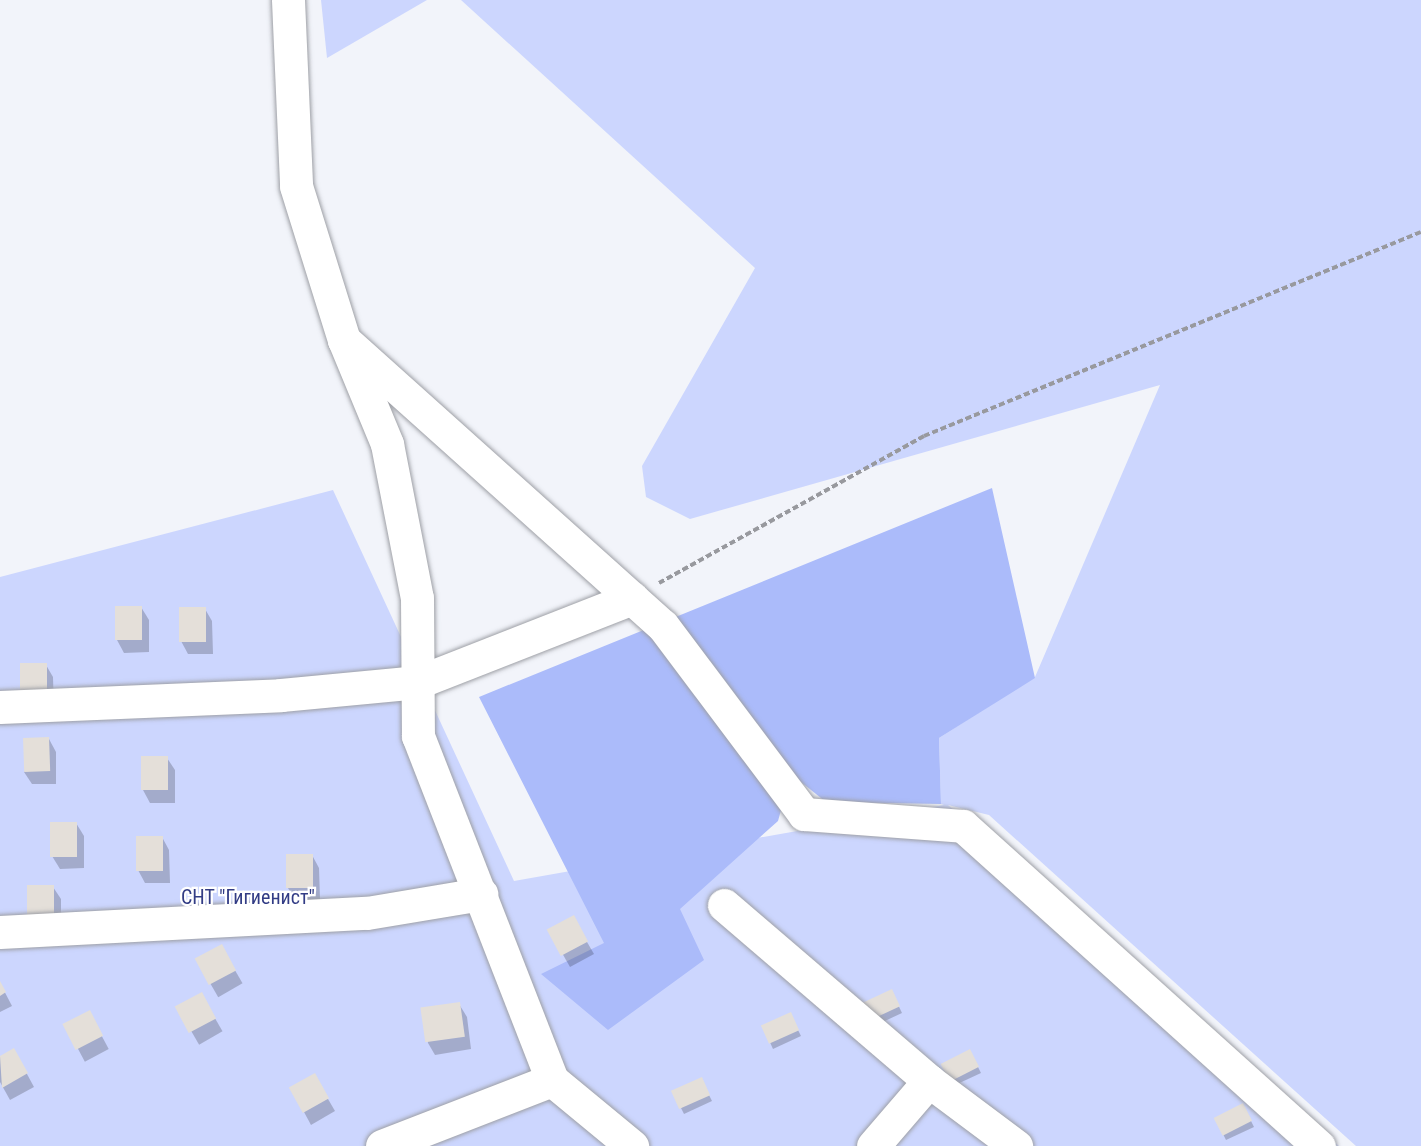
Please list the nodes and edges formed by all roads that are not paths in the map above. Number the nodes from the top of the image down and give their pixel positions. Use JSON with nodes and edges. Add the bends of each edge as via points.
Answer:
{"nodes":[{"id":1,"x":288,"y":0,"type":"edge"},
{"id":2,"x":344,"y":340,"type":"junction"},
{"id":3,"x":632,"y":598,"type":"junction"},
{"id":4,"x":418,"y":682,"type":"junction"},
{"id":5,"x":0,"y":707,"type":"edge"},
{"id":6,"x":481,"y":894,"type":"junction"},
{"id":7,"x":724,"y":905,"type":"dead end"},
{"id":8,"x":0,"y":932,"type":"edge"},
{"id":9,"x":552,"y":1080,"type":"junction"},
{"id":10,"x":929,"y":1081,"type":"junction"},
{"id":11,"x":382,"y":1146,"type":"edge"},
{"id":12,"x":632,"y":1146,"type":"edge"},
{"id":13,"x":873,"y":1146,"type":"edge"},
{"id":14,"x":1016,"y":1146,"type":"edge"},
{"id":15,"x":1318,"y":1146,"type":"edge"}],
"edges":[{"from":1,"to":2,"type":"street","via":[[296,186]]},
{"from":2,"to":3,"type":"street"},
{"from":2,"to":4,"type":"street","via":[[387,444],[417,598]]},
{"from":3,"to":4,"type":"street"},
{"from":3,"to":15,"type":"street","via":[[663,626],[804,814],[963,826]]},
{"from":4,"to":5,"type":"street","via":[[281,695]]},
{"from":4,"to":6,"type":"street","via":[[418,736]]},
{"from":6,"to":8,"type":"street","via":[[367,913]]},
{"from":6,"to":9,"type":"street"},
{"from":7,"to":10,"type":"street"},
{"from":9,"to":11,"type":"street"},
{"from":9,"to":12,"type":"street"},
{"from":10,"to":13,"type":"street"},
{"from":10,"to":14,"type":"street"}]}
